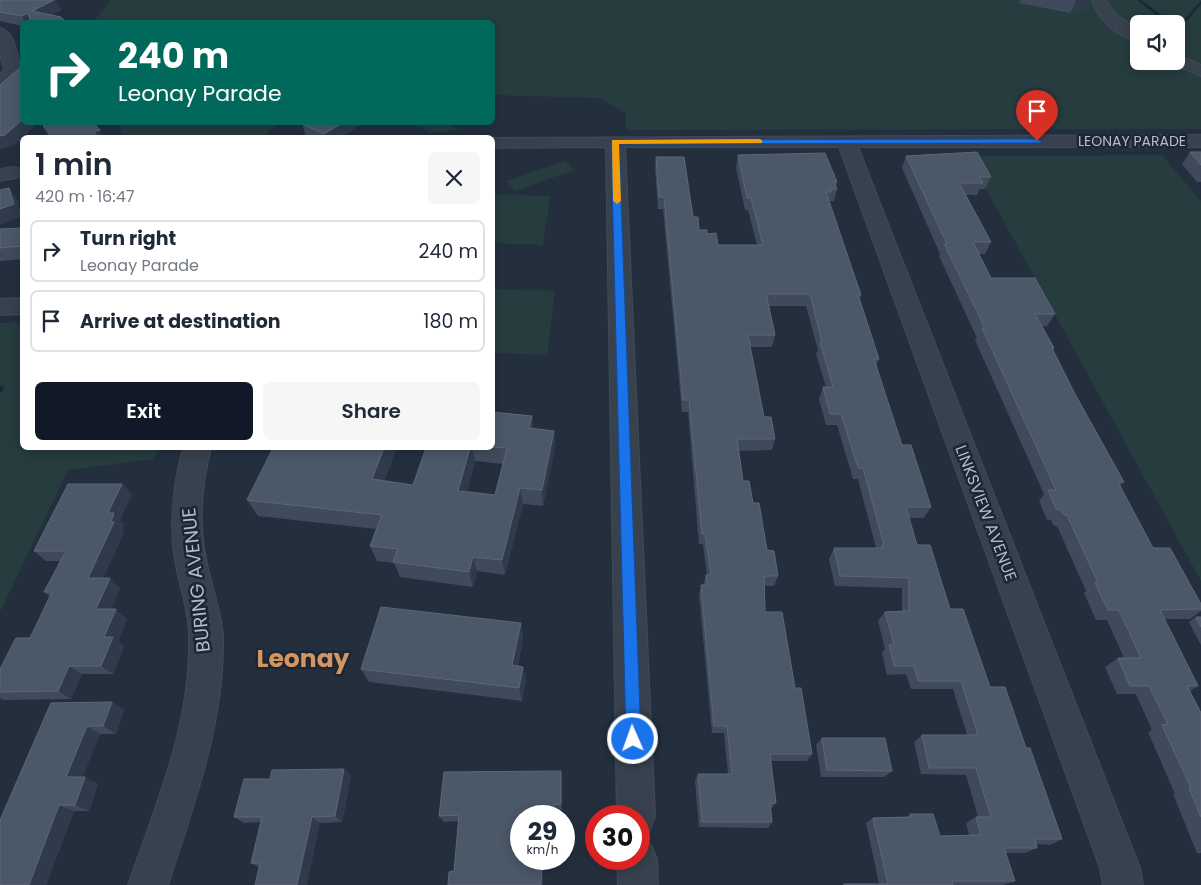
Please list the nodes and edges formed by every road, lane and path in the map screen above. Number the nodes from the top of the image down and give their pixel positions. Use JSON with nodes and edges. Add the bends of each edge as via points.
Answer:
{"nodes":[{"id":1,"x":1099,"y":0,"type":"edge"},
{"id":2,"x":1130,"y":31,"type":"edge"},
{"id":3,"x":0,"y":33,"type":"edge"},
{"id":4,"x":1185,"y":63,"type":"edge"},
{"id":5,"x":1201,"y":71,"type":"edge"},
{"id":6,"x":0,"y":79,"type":"edge"},
{"id":7,"x":1201,"y":141,"type":"edge"},
{"id":8,"x":495,"y":142,"type":"edge"},
{"id":9,"x":615,"y":142,"type":"junction"},
{"id":10,"x":846,"y":142,"type":"junction"},
{"id":11,"x":20,"y":306,"type":"edge"},
{"id":12,"x":0,"y":307,"type":"edge"},
{"id":13,"x":195,"y":450,"type":"edge"},
{"id":14,"x":636,"y":805,"type":"edge"},
{"id":15,"x":637,"y":870,"type":"edge"},
{"id":16,"x":148,"y":885,"type":"edge"},
{"id":17,"x":638,"y":885,"type":"edge"},
{"id":18,"x":1123,"y":885,"type":"edge"}],
"edges":[{"from":1,"to":2,"type":"street","via":[[1108,16]]},
{"from":3,"to":6,"type":"street","via":[[13,71]]},
{"from":4,"to":5,"type":"street"},
{"from":7,"to":10,"type":"street","name":"LEONAY PARADE"},
{"from":8,"to":9,"type":"street","name":"LEONAY PARADE"},
{"from":9,"to":10,"type":"street","name":"LEONAY PARADE"},
{"from":9,"to":14,"type":"street"},
{"from":10,"to":18,"type":"street","name":"LINKSVIEW AVENUE","via":[[1120,868]]},
{"from":11,"to":12,"type":"street"},
{"from":13,"to":16,"type":"street","name":"BURING AVENUE","via":[[190,470],[186,529],[206,635],[204,676],[188,762]]},
{"from":15,"to":17,"type":"street"}]}
